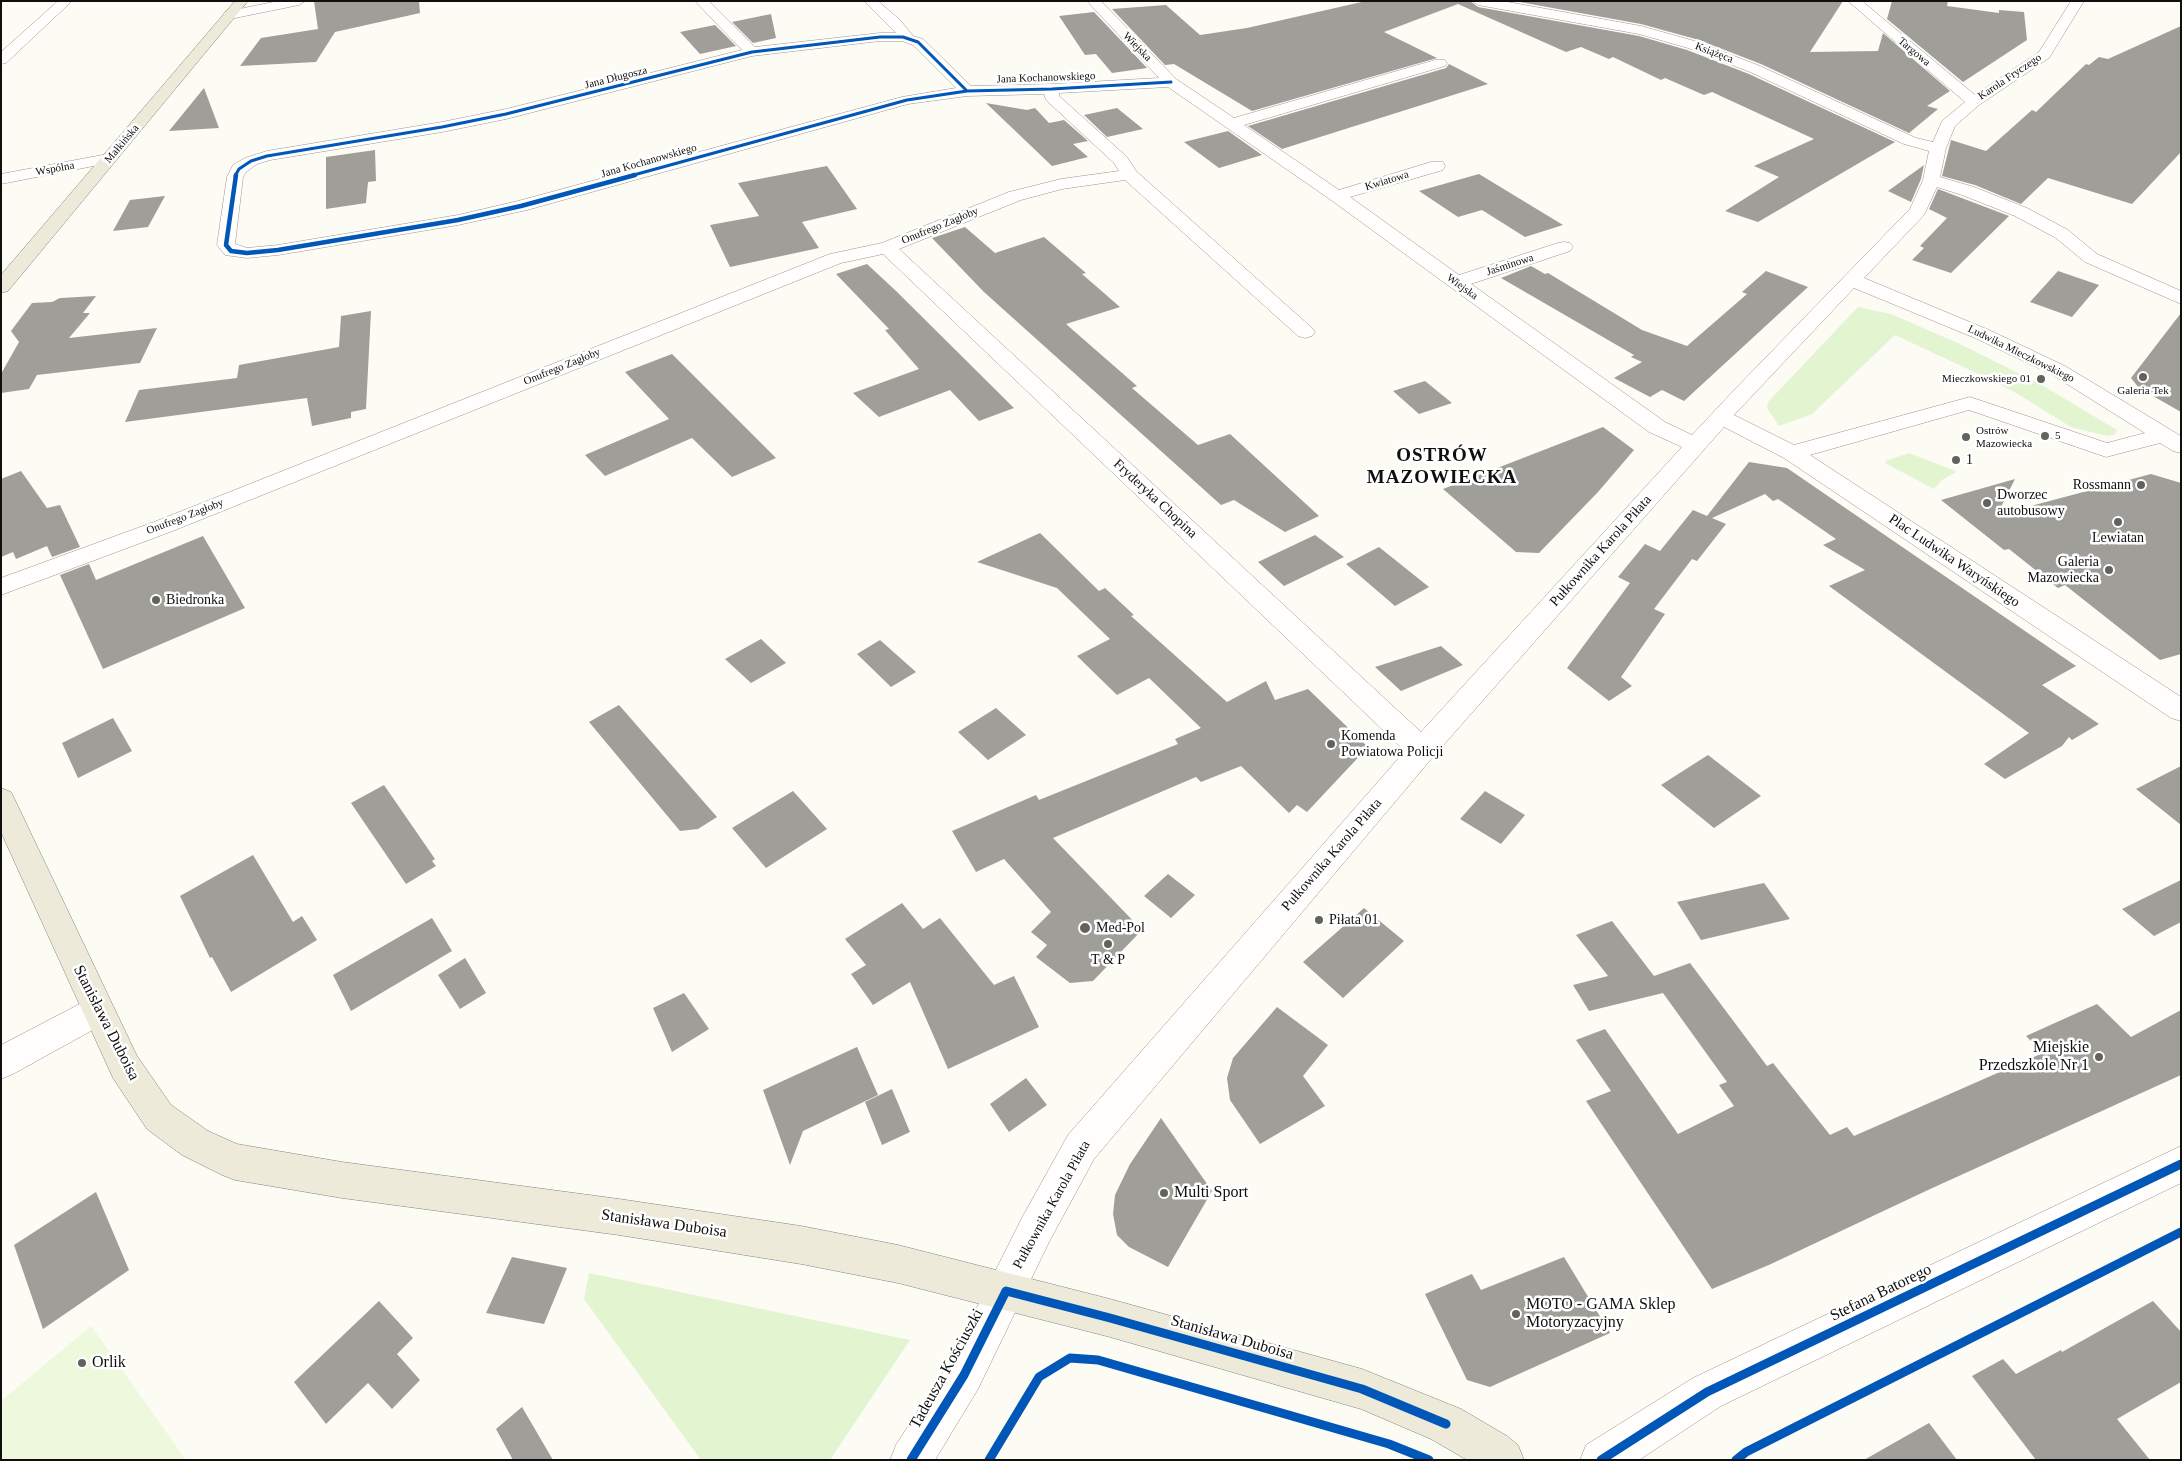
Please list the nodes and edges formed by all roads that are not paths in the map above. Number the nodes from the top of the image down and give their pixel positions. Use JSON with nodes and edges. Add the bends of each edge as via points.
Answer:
{"nodes":[{"id":1,"x":66,"y":1,"type":"edge"},
{"id":2,"x":242,"y":1,"type":"edge"},
{"id":3,"x":299,"y":1,"type":"edge"},
{"id":4,"x":701,"y":1,"type":"edge"},
{"id":5,"x":870,"y":1,"type":"edge"},
{"id":6,"x":1092,"y":1,"type":"edge"},
{"id":7,"x":1478,"y":1,"type":"edge"},
{"id":8,"x":1854,"y":1,"type":"edge"},
{"id":9,"x":2078,"y":1,"type":"edge"},
{"id":10,"x":230,"y":15,"type":"junction"},
{"id":11,"x":908,"y":39,"type":"junction"},
{"id":12,"x":752,"y":52,"type":"junction"},
{"id":13,"x":1,"y":60,"type":"edge"},
{"id":14,"x":1440,"y":63,"type":"dead end"},
{"id":15,"x":1171,"y":82,"type":"junction"},
{"id":16,"x":1052,"y":89,"type":"junction"},
{"id":17,"x":966,"y":91,"type":"junction"},
{"id":18,"x":1974,"y":102,"type":"junction"},
{"id":19,"x":1232,"y":124,"type":"junction"},
{"id":20,"x":1938,"y":148,"type":"junction"},
{"id":21,"x":108,"y":159,"type":"junction"},
{"id":22,"x":251,"y":161,"type":"joint"},
{"id":23,"x":1437,"y":166,"type":"dead end"},
{"id":24,"x":1129,"y":174,"type":"junction"},
{"id":25,"x":1,"y":179,"type":"edge"},
{"id":26,"x":1932,"y":180,"type":"junction"},
{"id":27,"x":1337,"y":196,"type":"junction"},
{"id":28,"x":1564,"y":247,"type":"dead end"},
{"id":29,"x":887,"y":248,"type":"junction"},
{"id":30,"x":1852,"y":280,"type":"junction"},
{"id":31,"x":1455,"y":282,"type":"junction"},
{"id":32,"x":1,"y":287,"type":"edge"},
{"id":33,"x":2181,"y":298,"type":"edge"},
{"id":34,"x":1305,"y":332,"type":"dead end"},
{"id":35,"x":1722,"y":416,"type":"junction"},
{"id":36,"x":2173,"y":441,"type":"edge"},
{"id":37,"x":1696,"y":445,"type":"junction"},
{"id":38,"x":1792,"y":453,"type":"junction"},
{"id":39,"x":1,"y":588,"type":"edge"},
{"id":40,"x":2181,"y":711,"type":"edge"},
{"id":41,"x":1422,"y":750,"type":"junction"},
{"id":42,"x":1,"y":800,"type":"edge"},
{"id":43,"x":97,"y":1010,"type":"junction"},
{"id":44,"x":1,"y":1063,"type":"edge"},
{"id":45,"x":2181,"y":1164,"type":"edge"},
{"id":46,"x":1006,"y":1291,"type":"junction"},
{"id":47,"x":911,"y":1460,"type":"edge"},
{"id":48,"x":1503,"y":1460,"type":"edge"},
{"id":49,"x":1602,"y":1460,"type":"edge"}],
"edges":[{"from":1,"to":13,"type":"street"},
{"from":2,"to":10,"type":"main road","name":"Małkińska"},
{"from":3,"to":10,"type":"street"},
{"from":4,"to":12,"type":"street"},
{"from":5,"to":11,"type":"street"},
{"from":6,"to":15,"type":"street","name":"Wiejska"},
{"from":7,"to":20,"type":"street","name":"Książęca","via":[[1641,30],[1693,45],[1755,69],[1910,141]]},
{"from":8,"to":18,"type":"street","name":"Targowa"},
{"from":9,"to":18,"type":"street","name":"Karola Fryczego","via":[[2044,55]]},
{"from":10,"to":21,"type":"main road","name":"Małkińska"},
{"from":11,"to":12,"type":"street","name":"Jana Długosza","via":[[880,37]]},
{"from":11,"to":17,"type":"street","name":"Jana Długosza","via":[[918,42]]},
{"from":12,"to":22,"type":"street","name":"Jana Długosza","via":[[506,114]]},
{"from":14,"to":19,"type":"street"},
{"from":15,"to":16,"type":"street","name":"Jana Kochanowskiego"},
{"from":15,"to":19,"type":"street","name":"Wiejska"},
{"from":16,"to":17,"type":"street","name":"Jana Kochanowskiego"},
{"from":16,"to":24,"type":"street","via":[[1051,97],[1120,160]]},
{"from":17,"to":22,"type":"street","name":"Jana Kochanowskiego","via":[[907,100],[521,206],[458,220],[278,250],[231,252],[226,245],[235,177],[239,169]]},
{"from":18,"to":20,"type":"street","name":"Karola Fryczego","via":[[1948,124]]},
{"from":19,"to":27,"type":"street","name":"Wiejska"},
{"from":20,"to":26,"type":"street"},
{"from":21,"to":25,"type":"street","name":"Wspólna"},
{"from":21,"to":32,"type":"main road","name":"Małkińska"},
{"from":23,"to":27,"type":"street","name":"Kwiatowa"},
{"from":24,"to":29,"type":"street","name":"Onufrego Zagłoby","via":[[1061,184],[1015,196]]},
{"from":24,"to":34,"type":"street"},
{"from":26,"to":30,"type":"street","via":[[1918,212]]},
{"from":26,"to":33,"type":"street","via":[[2021,212],[2062,234],[2092,258]]},
{"from":27,"to":31,"type":"street","name":"Wiejska"},
{"from":28,"to":31,"type":"street","name":"Jaśminowa"},
{"from":29,"to":39,"type":"street","name":"Onufrego Zagłoby","via":[[836,258]]},
{"from":29,"to":41,"type":"street","name":"Fryderyka Chopina"},
{"from":30,"to":35,"type":"street"},
{"from":30,"to":36,"type":"street","name":"Ludwika Mieczkowskiego","via":[[1982,334],[2058,370]]},
{"from":31,"to":37,"type":"street","name":"Wiejska","via":[[1658,427]]},
{"from":35,"to":37,"type":"street"},
{"from":35,"to":38,"type":"street","name":"Plac Ludwika Waryńskiego"},
{"from":36,"to":38,"type":"street","via":[[2106,450],[1970,403]]},
{"from":37,"to":41,"type":"street","name":"Pułkownika Karola Piłata"},
{"from":38,"to":40,"type":"street","name":"Plac Ludwika Waryńskiego"},
{"from":41,"to":46,"type":"street","name":"Pułkownika Karola Piłata","via":[[1081,1147]]},
{"from":42,"to":43,"type":"main road","name":"Stanisława Duboisa"},
{"from":43,"to":44,"type":"street"},
{"from":43,"to":46,"type":"main road","name":"Stanisława Duboisa","via":[[125,1067],[159,1117],[195,1143],[235,1162],[801,1245],[898,1264]]},
{"from":45,"to":49,"type":"street","name":"Stefana Batorego","via":[[1707,1392]]},
{"from":46,"to":47,"type":"street","name":"Tadeusza Kościuszki","via":[[964,1375]]},
{"from":46,"to":48,"type":"main road","name":"Stanisława Duboisa","via":[[1362,1389],[1446,1424]]}]}
